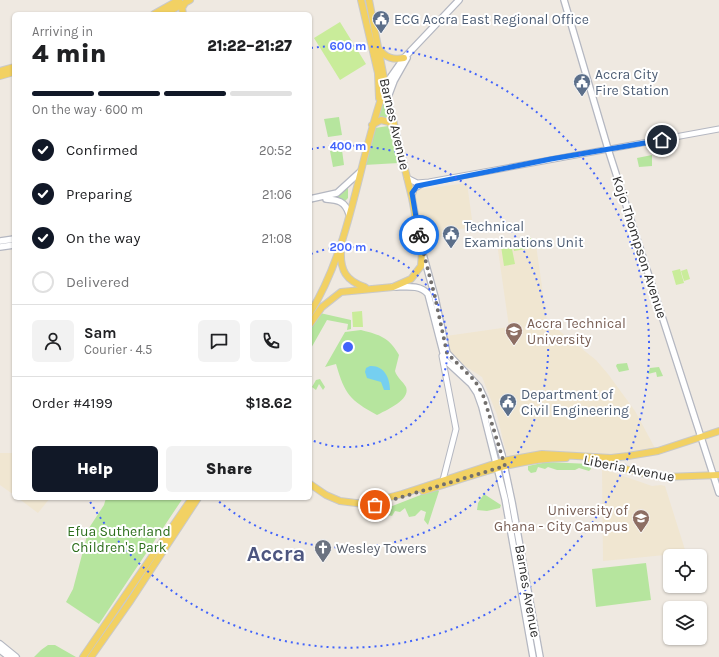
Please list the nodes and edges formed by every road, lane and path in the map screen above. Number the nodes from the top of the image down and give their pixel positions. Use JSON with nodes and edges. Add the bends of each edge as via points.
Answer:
{"nodes":[{"id":1,"x":361,"y":0,"type":"edge"},
{"id":2,"x":369,"y":0,"type":"edge"},
{"id":3,"x":459,"y":0,"type":"edge"},
{"id":4,"x":564,"y":0,"type":"edge"},
{"id":5,"x":185,"y":1,"type":"edge"},
{"id":6,"x":159,"y":12,"type":"edge"},
{"id":7,"x":169,"y":12,"type":"edge"},
{"id":8,"x":183,"y":12,"type":"edge"},
{"id":9,"x":377,"y":45,"type":"junction"},
{"id":10,"x":409,"y":53,"type":"junction"},
{"id":11,"x":404,"y":58,"type":"junction"},
{"id":12,"x":12,"y":68,"type":"edge"},
{"id":13,"x":0,"y":71,"type":"edge"},
{"id":14,"x":12,"y":73,"type":"edge"},
{"id":15,"x":0,"y":76,"type":"edge"},
{"id":16,"x":385,"y":85,"type":"junction"},
{"id":17,"x":388,"y":99,"type":"junction"},
{"id":18,"x":379,"y":103,"type":"junction"},
{"id":19,"x":371,"y":128,"type":"junction"},
{"id":20,"x":395,"y":129,"type":"junction"},
{"id":21,"x":719,"y":129,"type":"edge"},
{"id":22,"x":608,"y":149,"type":"junction"},
{"id":23,"x":360,"y":172,"type":"junction"},
{"id":24,"x":408,"y":178,"type":"junction"},
{"id":25,"x":429,"y":182,"type":"junction"},
{"id":26,"x":320,"y":198,"type":"junction"},
{"id":27,"x":412,"y":198,"type":"junction"},
{"id":28,"x":312,"y":200,"type":"edge"},
{"id":29,"x":349,"y":214,"type":"junction"},
{"id":30,"x":12,"y":239,"type":"edge"},
{"id":31,"x":0,"y":241,"type":"edge"},
{"id":32,"x":342,"y":243,"type":"junction"},
{"id":33,"x":12,"y":245,"type":"edge"},
{"id":34,"x":0,"y":248,"type":"edge"},
{"id":35,"x":422,"y":252,"type":"junction"},
{"id":36,"x":393,"y":287,"type":"junction"},
{"id":37,"x":368,"y":288,"type":"junction"},
{"id":38,"x":312,"y":309,"type":"edge"},
{"id":39,"x":312,"y":321,"type":"edge"},
{"id":40,"x":441,"y":351,"type":"junction"},
{"id":41,"x":455,"y":370,"type":"junction"},
{"id":42,"x":446,"y":378,"type":"junction"},
{"id":43,"x":719,"y":431,"type":"edge"},
{"id":44,"x":700,"y":437,"type":"junction"},
{"id":45,"x":610,"y":461,"type":"junction"},
{"id":46,"x":501,"y":464,"type":"junction"},
{"id":47,"x":446,"y":468,"type":"junction"},
{"id":48,"x":716,"y":476,"type":"edge"},
{"id":49,"x":452,"y":477,"type":"junction"},
{"id":50,"x":443,"y":480,"type":"junction"},
{"id":51,"x":312,"y":485,"type":"edge"},
{"id":52,"x":312,"y":490,"type":"edge"},
{"id":53,"x":719,"y":493,"type":"edge"},
{"id":54,"x":196,"y":500,"type":"edge"},
{"id":55,"x":196,"y":500,"type":"edge"},
{"id":56,"x":0,"y":644,"type":"edge"},
{"id":57,"x":0,"y":650,"type":"edge"},
{"id":58,"x":9,"y":657,"type":"edge"},
{"id":59,"x":16,"y":657,"type":"edge"},
{"id":60,"x":83,"y":657,"type":"edge"},
{"id":61,"x":91,"y":657,"type":"edge"},
{"id":62,"x":534,"y":657,"type":"edge"},
{"id":63,"x":540,"y":657,"type":"edge"}],
"edges":[{"from":1,"to":18,"type":"main road","name":"Barnes Avenue","via":[[378,73]]},
{"from":2,"to":9,"type":"main road","name":"Barnes Avenue"},
{"from":3,"to":10,"type":"main road"},
{"from":4,"to":22,"type":"main road","name":"Kojo Thompson Avenue"},
{"from":5,"to":6,"type":"main road"},
{"from":5,"to":7,"type":"main road"},
{"from":5,"to":8,"type":"main road"},
{"from":9,"to":11,"type":"main road","via":[[388,58]]},
{"from":9,"to":16,"type":"main road","name":"Barnes Avenue"},
{"from":10,"to":11,"type":"main road"},
{"from":10,"to":17,"type":"main road","via":[[392,85]]},
{"from":11,"to":16,"type":"main road"},
{"from":12,"to":13,"type":"main road"},
{"from":14,"to":15,"type":"main road"},
{"from":16,"to":17,"type":"main road","name":"Barnes Avenue"},
{"from":16,"to":18,"type":"main road"},
{"from":17,"to":20,"type":"main road","name":"Barnes Avenue"},
{"from":18,"to":19,"type":"main road"},
{"from":19,"to":20,"type":"main road","via":[[381,120],[389,122]]},
{"from":19,"to":23,"type":"main road"},
{"from":20,"to":24,"type":"main road","name":"Barnes Avenue"},
{"from":21,"to":22,"type":"street"},
{"from":22,"to":25,"type":"street"},
{"from":22,"to":44,"type":"main road","name":"Kojo Thompson Avenue"},
{"from":23,"to":26,"type":"main road","via":[[337,193]]},
{"from":23,"to":29,"type":"main road"},
{"from":24,"to":25,"type":"street","via":[[417,183]]},
{"from":24,"to":27,"type":"main road","name":"Barnes Avenue"},
{"from":25,"to":27,"type":"street","via":[[415,187]]},
{"from":26,"to":28,"type":"main road"},
{"from":26,"to":29,"type":"main road","via":[[342,201]]},
{"from":27,"to":35,"type":"main road","name":"Barnes Avenue"},
{"from":29,"to":32,"type":"main road"},
{"from":30,"to":31,"type":"main road"},
{"from":32,"to":37,"type":"main road","via":[[343,271],[353,283]]},
{"from":32,"to":38,"type":"main road"},
{"from":33,"to":34,"type":"main road"},
{"from":35,"to":36,"type":"main road","via":[[421,266],[416,275]]},
{"from":35,"to":46,"type":"main road","name":"Barnes Avenue","via":[[447,353],[479,387],[485,400]]},
{"from":36,"to":37,"type":"main road"},
{"from":36,"to":40,"type":"main road","name":"Barnes Avenue","via":[[424,289],[428,294]]},
{"from":37,"to":39,"type":"main road","via":[[347,290],[335,296],[322,307]]},
{"from":40,"to":41,"type":"main road","name":"Barnes Avenue","via":[[446,362]]},
{"from":40,"to":42,"type":"street"},
{"from":41,"to":42,"type":"street","via":[[449,371]]},
{"from":41,"to":46,"type":"main road","name":"Barnes Avenue","via":[[477,393]]},
{"from":42,"to":47,"type":"street","via":[[456,429]]},
{"from":43,"to":44,"type":"main road"},
{"from":44,"to":45,"type":"main road","via":[[651,453]]},
{"from":44,"to":48,"type":"main road","name":"Kojo Thompson Avenue"},
{"from":45,"to":46,"type":"main road","name":"Liberia Avenue","via":[[542,454]]},
{"from":45,"to":48,"type":"main road","name":"Liberia Avenue","via":[[641,473],[665,477]]},
{"from":46,"to":49,"type":"main road","name":"Liberia Avenue"},
{"from":46,"to":52,"type":"main road","name":"Liberia Avenue","via":[[367,507],[337,504]]},
{"from":46,"to":62,"type":"main road","name":"Barnes Avenue"},
{"from":46,"to":63,"type":"main road","name":"Barnes Avenue"},
{"from":47,"to":49,"type":"street"},
{"from":47,"to":50,"type":"street"},
{"from":48,"to":53,"type":"main road","name":"Kojo Thompson Avenue"},
{"from":49,"to":50,"type":"main road","name":"Liberia Avenue"},
{"from":50,"to":51,"type":"main road","name":"Liberia Avenue","via":[[371,503],[358,504],[332,498]]},
{"from":54,"to":60,"type":"main road"},
{"from":55,"to":61,"type":"main road","via":[[129,604]]},
{"from":56,"to":59,"type":"main road"},
{"from":57,"to":58,"type":"main road"}]}
